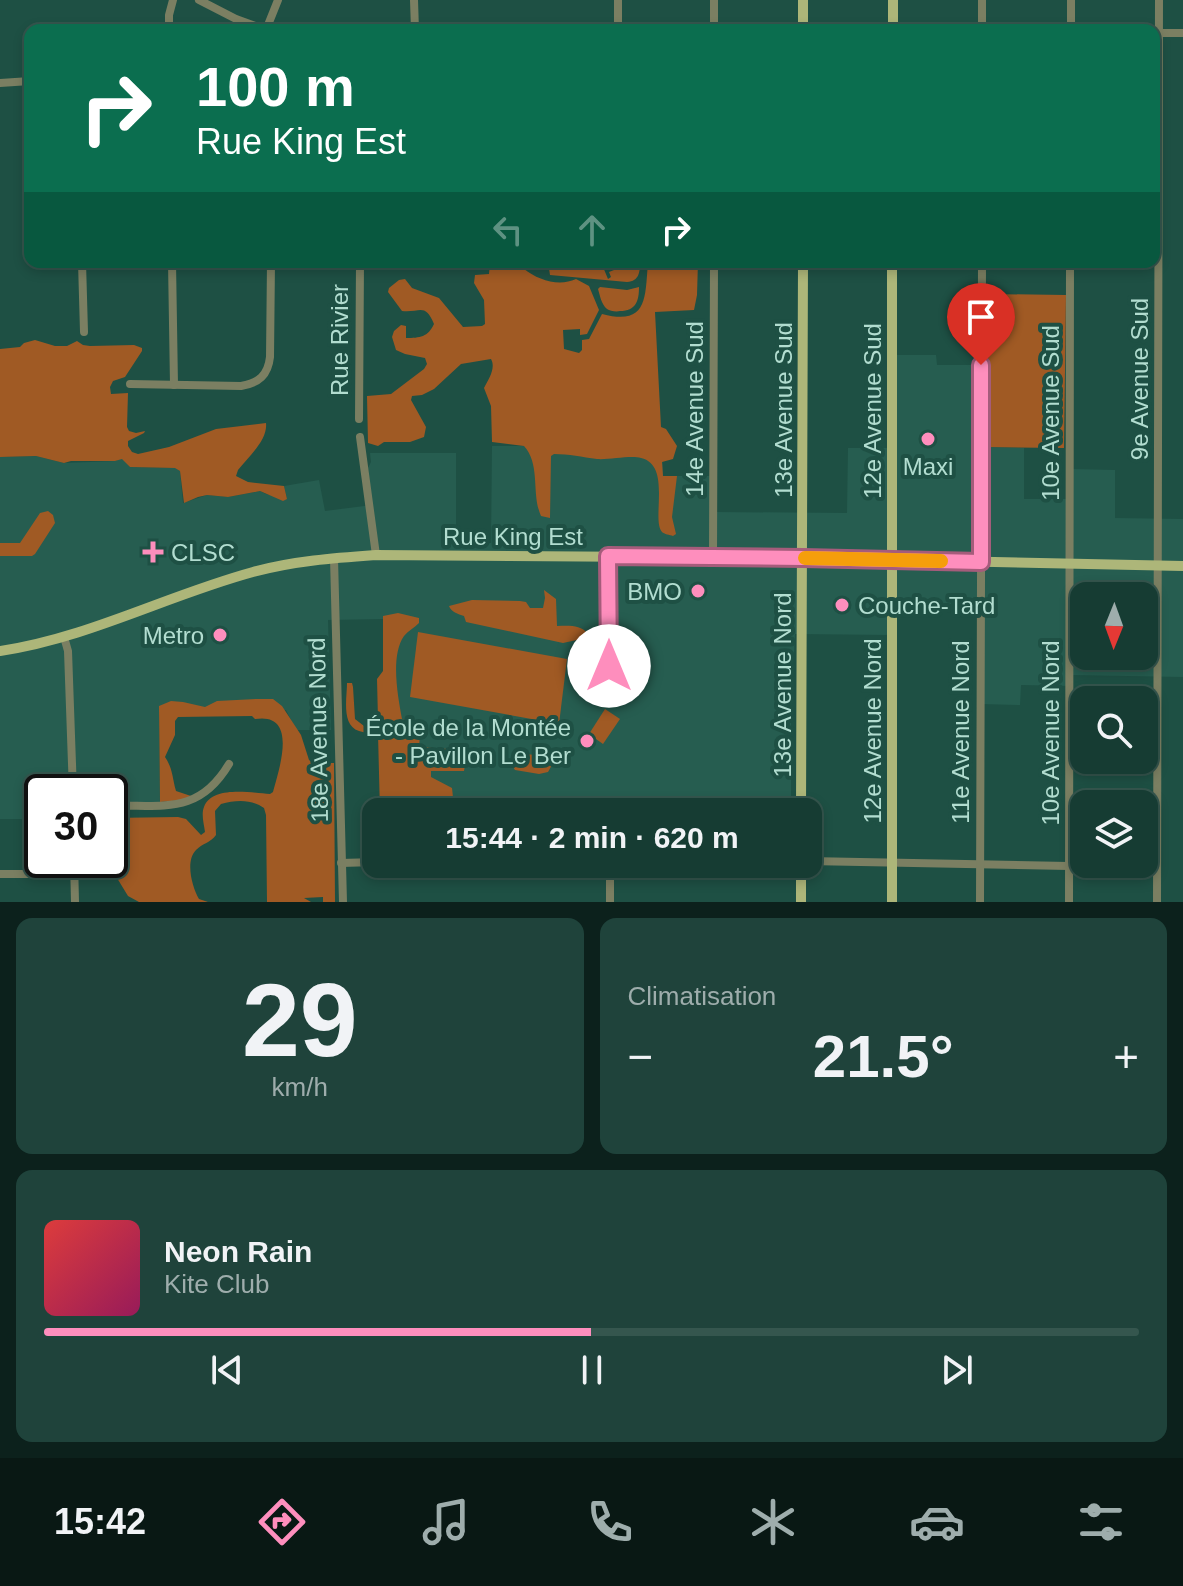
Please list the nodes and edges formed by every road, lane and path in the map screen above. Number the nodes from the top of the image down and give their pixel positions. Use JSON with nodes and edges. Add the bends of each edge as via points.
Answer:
{"nodes":[{"id":1,"x":173,"y":0,"type":"edge"},
{"id":2,"x":199,"y":0,"type":"edge"},
{"id":3,"x":278,"y":0,"type":"edge"},
{"id":4,"x":414,"y":0,"type":"edge"},
{"id":5,"x":618,"y":0,"type":"edge"},
{"id":6,"x":714,"y":0,"type":"edge"},
{"id":7,"x":803,"y":0,"type":"edge"},
{"id":8,"x":893,"y":0,"type":"edge"},
{"id":9,"x":982,"y":0,"type":"edge"},
{"id":10,"x":1071,"y":0,"type":"edge"},
{"id":11,"x":1159,"y":0,"type":"edge"},
{"id":12,"x":169,"y":24,"type":"edge"},
{"id":13,"x":250,"y":24,"type":"edge"},
{"id":14,"x":268,"y":24,"type":"edge"},
{"id":15,"x":415,"y":24,"type":"edge"},
{"id":16,"x":618,"y":24,"type":"edge"},
{"id":17,"x":714,"y":24,"type":"edge"},
{"id":18,"x":803,"y":24,"type":"edge"},
{"id":19,"x":893,"y":24,"type":"edge"},
{"id":20,"x":982,"y":24,"type":"edge"},
{"id":21,"x":1071,"y":24,"type":"edge"},
{"id":22,"x":1157,"y":24,"type":"edge"},
{"id":23,"x":1160,"y":33,"type":"edge"},
{"id":24,"x":1183,"y":33,"type":"edge"},
{"id":25,"x":24,"y":81,"type":"edge"},
{"id":26,"x":0,"y":83,"type":"edge"},
{"id":27,"x":82,"y":268,"type":"edge"},
{"id":28,"x":172,"y":268,"type":"edge"},
{"id":29,"x":271,"y":268,"type":"edge"},
{"id":30,"x":360,"y":268,"type":"edge"},
{"id":31,"x":714,"y":268,"type":"edge"},
{"id":32,"x":803,"y":268,"type":"edge"},
{"id":33,"x":892,"y":268,"type":"edge"},
{"id":34,"x":982,"y":268,"type":"edge"},
{"id":35,"x":1070,"y":268,"type":"edge"},
{"id":36,"x":1157,"y":268,"type":"edge"},
{"id":37,"x":84,"y":332,"type":"dead end"},
{"id":38,"x":130,"y":384,"type":"dead end"},
{"id":39,"x":174,"y":385,"type":"junction"},
{"id":40,"x":359,"y":419,"type":"dead end"},
{"id":41,"x":360,"y":437,"type":"dead end"},
{"id":42,"x":376,"y":555,"type":"junction"},
{"id":43,"x":608,"y":556,"type":"junction"},
{"id":44,"x":713,"y":557,"type":"junction"},
{"id":45,"x":334,"y":558,"type":"junction"},
{"id":46,"x":803,"y":558,"type":"junction"},
{"id":47,"x":891,"y":560,"type":"junction"},
{"id":48,"x":981,"y":562,"type":"junction"},
{"id":49,"x":1070,"y":564,"type":"junction"},
{"id":50,"x":1159,"y":566,"type":"junction"},
{"id":51,"x":1183,"y":566,"type":"edge"},
{"id":52,"x":64,"y":637,"type":"junction"},
{"id":53,"x":0,"y":651,"type":"edge"},
{"id":54,"x":609,"y":666,"type":"dead end"},
{"id":55,"x":229,"y":764,"type":"dead end"},
{"id":56,"x":72,"y":774,"type":"edge"},
{"id":57,"x":801,"y":798,"type":"edge"},
{"id":58,"x":128,"y":805,"type":"edge"},
{"id":59,"x":822,"y":861,"type":"edge"},
{"id":60,"x":362,"y":862,"type":"edge"},
{"id":61,"x":341,"y":863,"type":"junction"},
{"id":62,"x":892,"y":863,"type":"junction"},
{"id":63,"x":980,"y":864,"type":"junction"},
{"id":64,"x":1069,"y":866,"type":"junction"},
{"id":65,"x":0,"y":874,"type":"edge"},
{"id":66,"x":24,"y":874,"type":"edge"},
{"id":67,"x":74,"y":878,"type":"edge"},
{"id":68,"x":610,"y":878,"type":"edge"},
{"id":69,"x":801,"y":878,"type":"edge"},
{"id":70,"x":75,"y":902,"type":"edge"},
{"id":71,"x":343,"y":902,"type":"edge"},
{"id":72,"x":610,"y":902,"type":"edge"},
{"id":73,"x":801,"y":902,"type":"edge"},
{"id":74,"x":892,"y":902,"type":"edge"},
{"id":75,"x":980,"y":902,"type":"edge"},
{"id":76,"x":1069,"y":902,"type":"edge"},
{"id":77,"x":1157,"y":902,"type":"edge"}],
"edges":[{"from":1,"to":12,"type":"street"},
{"from":2,"to":13,"type":"street"},
{"from":3,"to":14,"type":"street"},
{"from":4,"to":15,"type":"street"},
{"from":5,"to":16,"type":"street"},
{"from":6,"to":17,"type":"street"},
{"from":7,"to":18,"type":"main road"},
{"from":8,"to":19,"type":"main road"},
{"from":9,"to":20,"type":"street"},
{"from":10,"to":21,"type":"street"},
{"from":11,"to":22,"type":"street","name":"9e Avenue Sud"},
{"from":23,"to":24,"type":"street"},
{"from":25,"to":26,"type":"street"},
{"from":27,"to":37,"type":"street"},
{"from":28,"to":39,"type":"street"},
{"from":29,"to":39,"type":"street","via":[[267,372],[250,385]]},
{"from":30,"to":40,"type":"street","name":"Rue Rivier"},
{"from":31,"to":44,"type":"street","name":"14e Avenue Sud"},
{"from":32,"to":46,"type":"main road","name":"13e Avenue Sud"},
{"from":33,"to":47,"type":"main road","name":"12e Avenue Sud"},
{"from":34,"to":48,"type":"street","name":"11e Avenue Nord"},
{"from":35,"to":49,"type":"street","name":"10e Avenue Sud"},
{"from":36,"to":50,"type":"street","name":"9e Avenue Sud"},
{"from":38,"to":39,"type":"street"},
{"from":41,"to":42,"type":"street"},
{"from":42,"to":43,"type":"main road","name":"Rue King Est"},
{"from":42,"to":45,"type":"main road","name":"Rue King Est"},
{"from":43,"to":44,"type":"main road","name":"Rue King Est"},
{"from":43,"to":54,"type":"street"},
{"from":44,"to":46,"type":"main road","name":"Rue King Est"},
{"from":45,"to":52,"type":"main road","name":"Rue King Est","via":[[239,576]]},
{"from":45,"to":61,"type":"street","name":"18e Avenue Nord"},
{"from":46,"to":47,"type":"main road","name":"Rue King Est"},
{"from":46,"to":57,"type":"main road","name":"13e Avenue Nord"},
{"from":47,"to":48,"type":"main road","name":"Rue King Est"},
{"from":47,"to":62,"type":"main road","name":"12e Avenue Nord"},
{"from":48,"to":49,"type":"main road","name":"Rue King Est"},
{"from":48,"to":63,"type":"street","name":"11e Avenue Nord"},
{"from":49,"to":50,"type":"main road","name":"Rue King Est"},
{"from":49,"to":64,"type":"street","name":"10e Avenue Nord"},
{"from":50,"to":51,"type":"main road","name":"Rue King Est"},
{"from":50,"to":77,"type":"street","name":"9e Avenue Sud"},
{"from":52,"to":53,"type":"main road","name":"Rue King Est"},
{"from":52,"to":56,"type":"street"},
{"from":55,"to":58,"type":"street","via":[[194,800]]},
{"from":59,"to":62,"type":"street"},
{"from":60,"to":61,"type":"street"},
{"from":61,"to":71,"type":"street","name":"18e Avenue Nord"},
{"from":62,"to":63,"type":"street"},
{"from":62,"to":74,"type":"main road","name":"12e Avenue Nord"},
{"from":63,"to":64,"type":"street"},
{"from":63,"to":75,"type":"street","name":"11e Avenue Nord"},
{"from":64,"to":76,"type":"street","name":"10e Avenue Nord"},
{"from":65,"to":66,"type":"street"},
{"from":67,"to":70,"type":"street"},
{"from":68,"to":72,"type":"street"},
{"from":69,"to":73,"type":"main road"}]}
